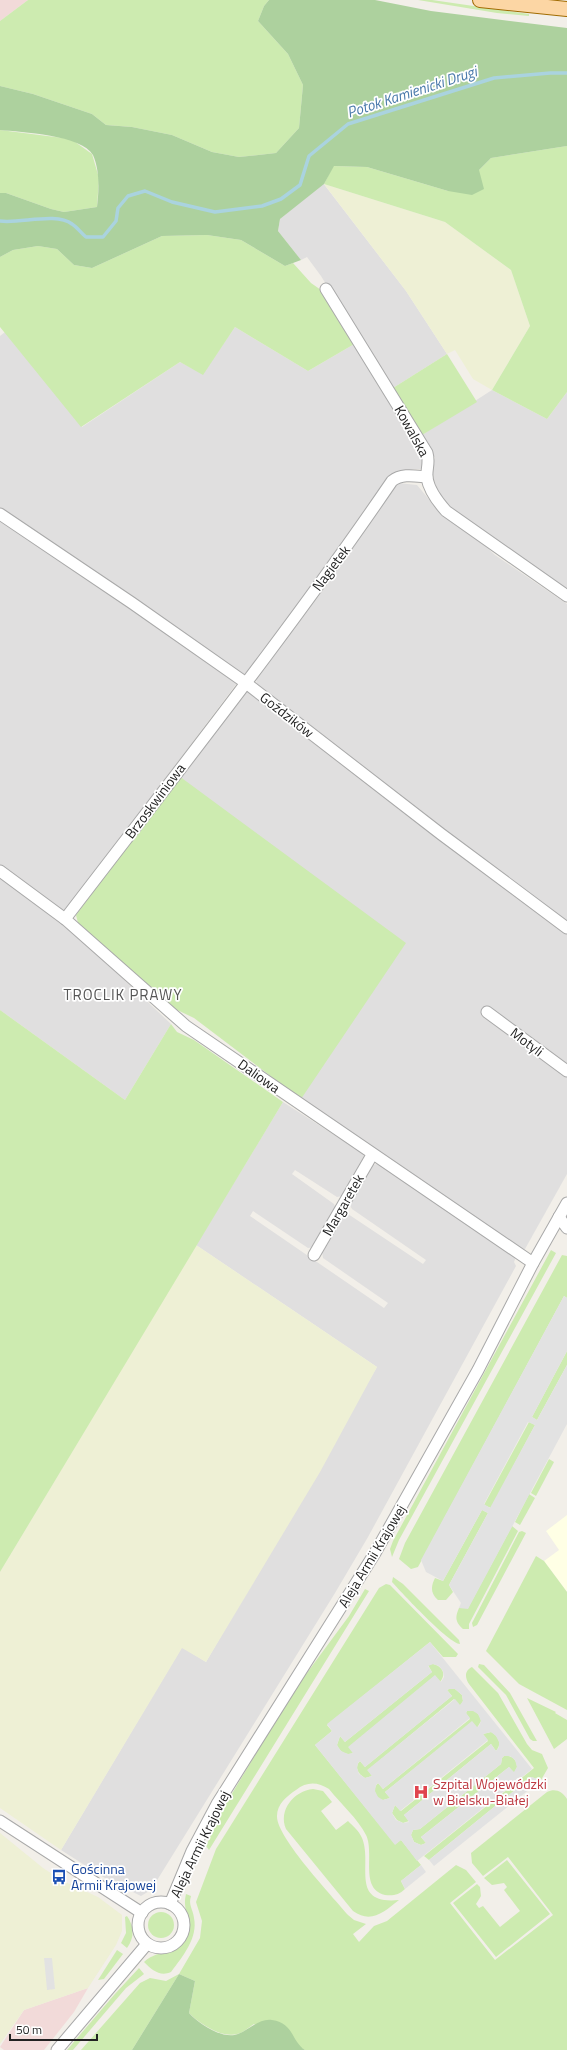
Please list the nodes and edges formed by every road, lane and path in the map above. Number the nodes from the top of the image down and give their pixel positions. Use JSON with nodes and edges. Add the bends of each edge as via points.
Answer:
{"nodes":[{"id":1,"x":480,"y":0,"type":"edge"},
{"id":2,"x":567,"y":9,"type":"edge"},
{"id":3,"x":326,"y":290,"type":"dead end"},
{"id":4,"x":427,"y":477,"type":"junction"},
{"id":5,"x":0,"y":514,"type":"edge"},
{"id":6,"x":567,"y":596,"type":"edge"},
{"id":7,"x":246,"y":683,"type":"junction"},
{"id":8,"x":0,"y":871,"type":"edge"},
{"id":9,"x":65,"y":919,"type":"junction"},
{"id":10,"x":567,"y":928,"type":"edge"},
{"id":11,"x":488,"y":1012,"type":"dead end"},
{"id":12,"x":567,"y":1071,"type":"edge"},
{"id":13,"x":372,"y":1155,"type":"junction"},
{"id":14,"x":567,"y":1204,"type":"edge"},
{"id":15,"x":563,"y":1218,"type":"edge"},
{"id":16,"x":567,"y":1228,"type":"edge"},
{"id":17,"x":314,"y":1255,"type":"dead end"},
{"id":18,"x":533,"y":1263,"type":"junction"},
{"id":19,"x":0,"y":1820,"type":"edge"},
{"id":20,"x":170,"y":1904,"type":"junction"},
{"id":21,"x":142,"y":1913,"type":"junction"},
{"id":22,"x":147,"y":1944,"type":"junction"},
{"id":23,"x":57,"y":2050,"type":"edge"}],
"edges":[{"from":1,"to":2,"type":"main road"},
{"from":3,"to":4,"type":"street","name":"Kowalska","via":[[426,453],[429,467]]},
{"from":4,"to":6,"type":"street","name":"Kowalska","via":[[436,498],[446,511]]},
{"from":4,"to":7,"type":"street","name":"Nagietek","via":[[405,476],[392,481],[354,537]]},
{"from":5,"to":7,"type":"street","name":"Goździków"},
{"from":7,"to":9,"type":"street","name":"Brzoskwiniowa"},
{"from":7,"to":10,"type":"street","name":"Goździków"},
{"from":8,"to":9,"type":"street","name":"Daliowa"},
{"from":9,"to":13,"type":"street","name":"Daliowa","via":[[186,1026]]},
{"from":11,"to":12,"type":"street","name":"Motyli"},
{"from":13,"to":17,"type":"street","name":"Margaretek"},
{"from":13,"to":18,"type":"street","name":"Daliowa"},
{"from":14,"to":15,"type":"street","name":"Aleja Armii Krajowej"},
{"from":15,"to":16,"type":"street"},
{"from":15,"to":18,"type":"street","name":"Aleja Armii Krajowej"},
{"from":18,"to":20,"type":"street","name":"Aleja Armii Krajowej","via":[[478,1370],[375,1553],[216,1804],[192,1851]]},
{"from":19,"to":21,"type":"street"},
{"from":20,"to":21,"type":"street","via":[[151,1904]]},
{"from":20,"to":22,"type":"street","via":[[180,1914],[184,1927],[182,1934],[167,1947],[160,1948]]},
{"from":21,"to":22,"type":"street","via":[[138,1929]]},
{"from":22,"to":23,"type":"street"}]}
